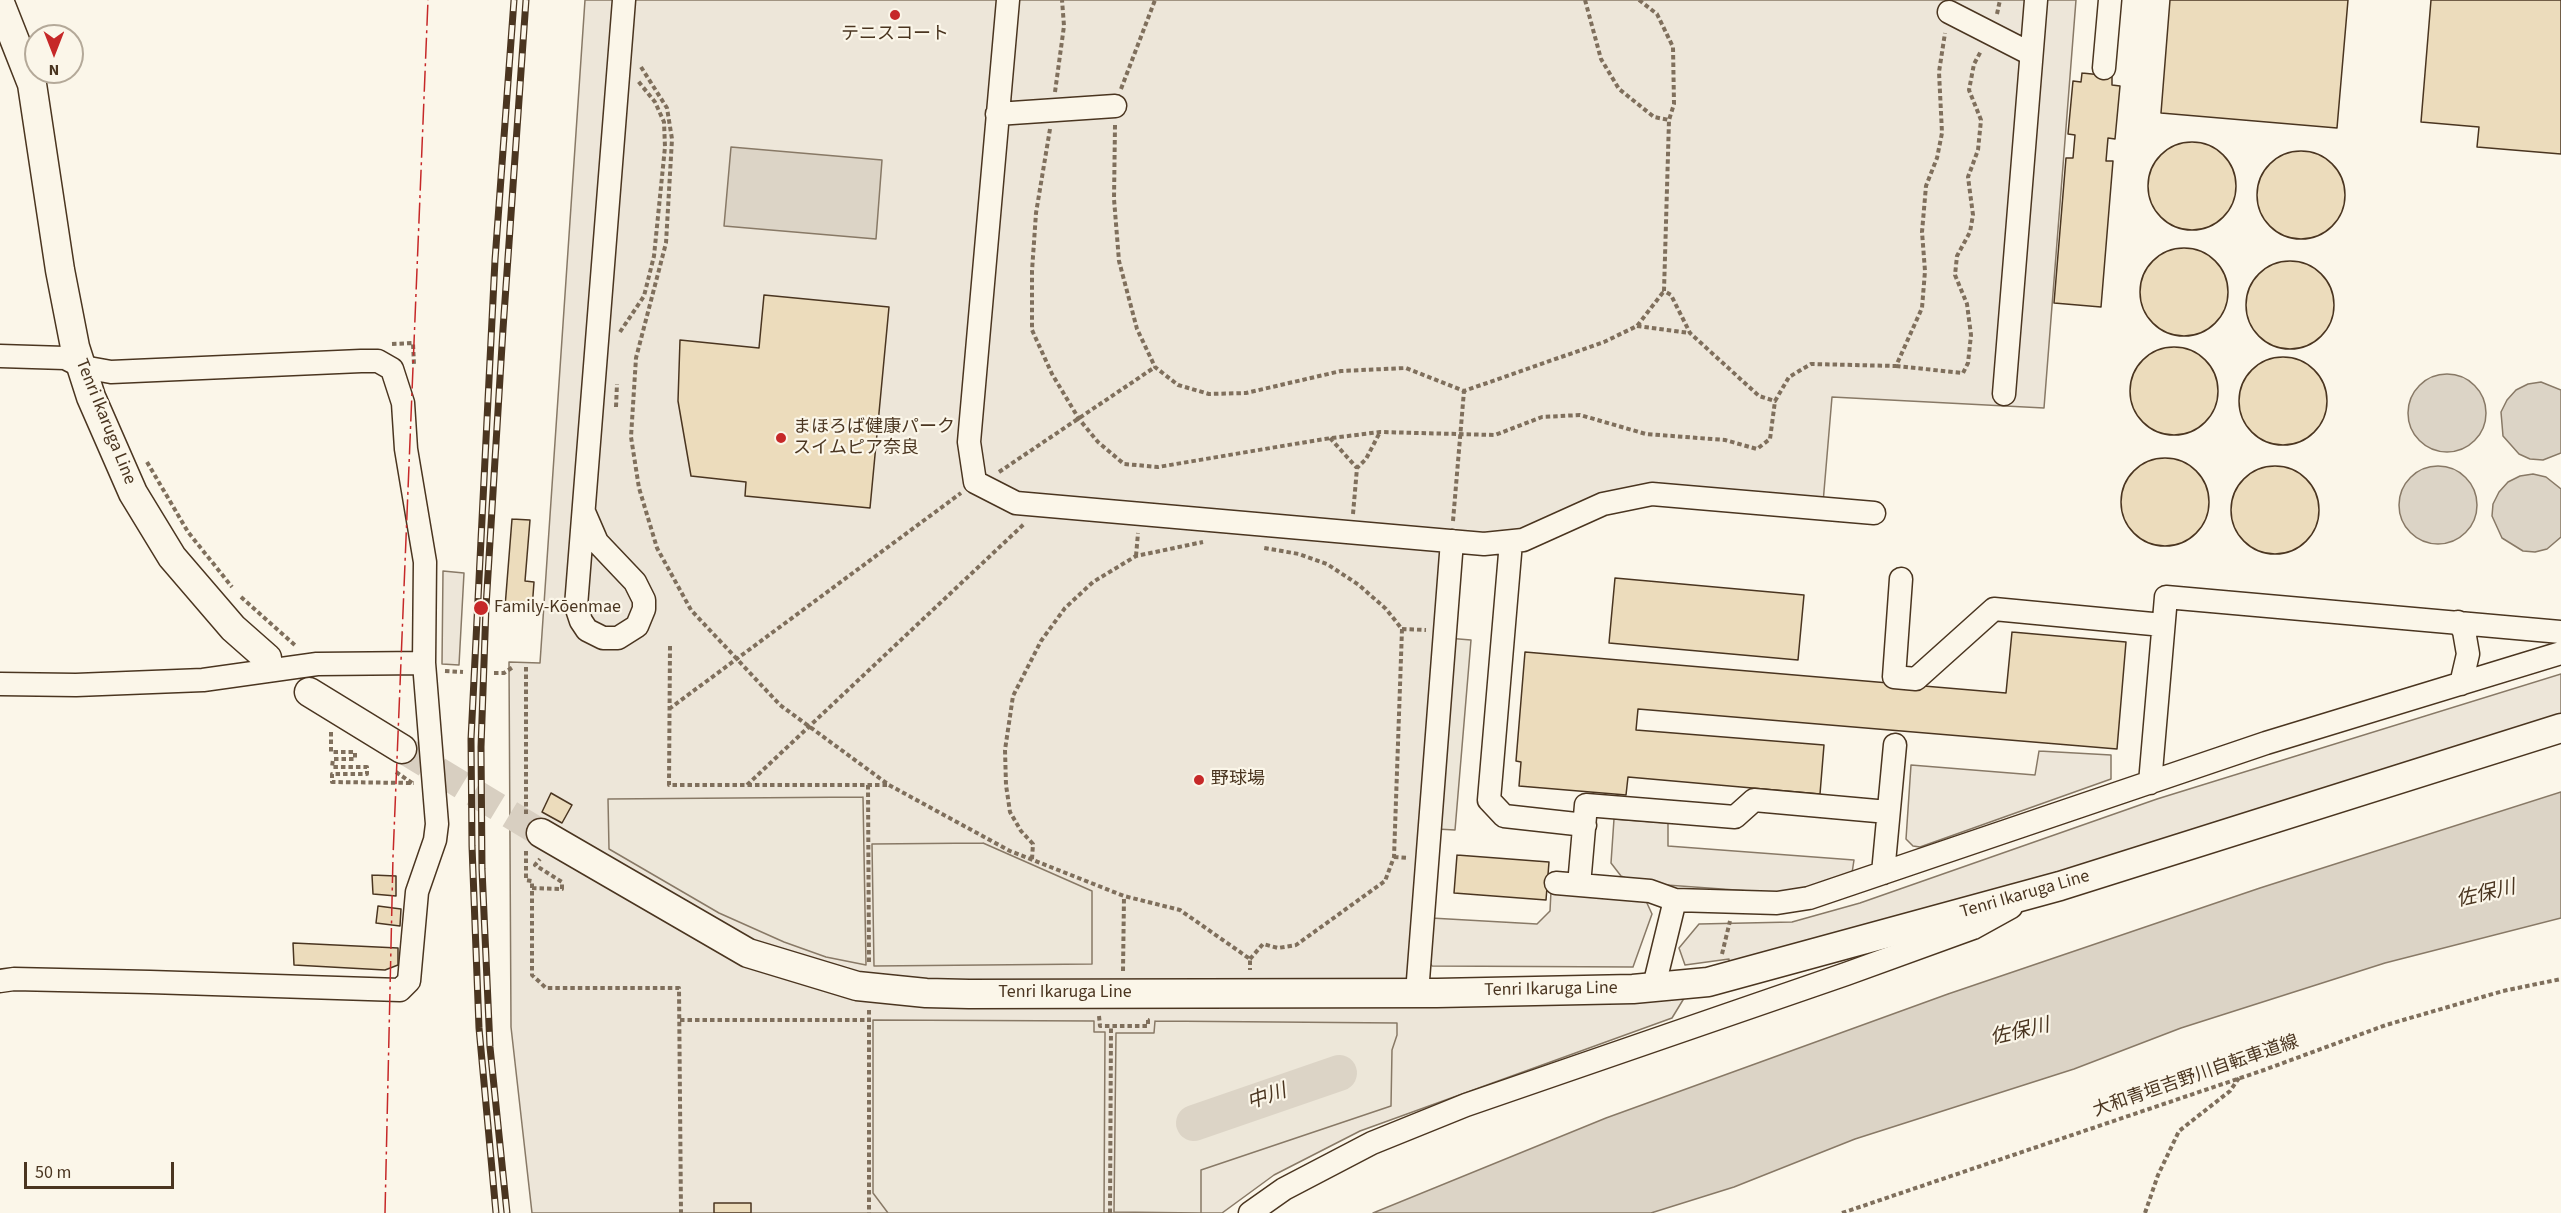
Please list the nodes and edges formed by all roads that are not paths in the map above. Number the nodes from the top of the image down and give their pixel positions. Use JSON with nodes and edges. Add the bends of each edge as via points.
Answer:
{"nodes":[{"id":1,"x":624,"y":0,"type":"edge"},
{"id":2,"x":1008,"y":0,"type":"edge"},
{"id":3,"x":2036,"y":0,"type":"edge"},
{"id":4,"x":2110,"y":0,"type":"edge"},
{"id":5,"x":2,"y":12,"type":"edge"},
{"id":6,"x":1949,"y":12,"type":"road end"},
{"id":7,"x":2031,"y":54,"type":"junction"},
{"id":8,"x":2104,"y":68,"type":"dead end"},
{"id":9,"x":1115,"y":106,"type":"road end"},
{"id":10,"x":997,"y":114,"type":"junction"},
{"id":11,"x":0,"y":356,"type":"edge"},
{"id":12,"x":83,"y":368,"type":"junction"},
{"id":13,"x":2004,"y":394,"type":"dead end"},
{"id":14,"x":584,"y":512,"type":"junction"},
{"id":15,"x":1874,"y":513,"type":"dead end"},
{"id":16,"x":1452,"y":542,"type":"junction"},
{"id":17,"x":1511,"y":542,"type":"junction"},
{"id":18,"x":1901,"y":579,"type":"dead end"},
{"id":19,"x":2458,"y":622,"type":"junction"},
{"id":20,"x":2163,"y":626,"type":"junction"},
{"id":21,"x":2561,"y":632,"type":"edge"},
{"id":22,"x":2561,"y":652,"type":"edge"},
{"id":23,"x":267,"y":658,"type":"dead end"},
{"id":24,"x":424,"y":663,"type":"junction"},
{"id":25,"x":0,"y":684,"type":"edge"},
{"id":26,"x":2461,"y":684,"type":"junction"},
{"id":27,"x":309,"y":692,"type":"dead end"},
{"id":28,"x":2561,"y":728,"type":"edge"},
{"id":29,"x":1895,"y":745,"type":"dead end"},
{"id":30,"x":402,"y":749,"type":"tunnel mouth"},
{"id":31,"x":2150,"y":783,"type":"junction"},
{"id":32,"x":1888,"y":812,"type":"junction"},
{"id":33,"x":1585,"y":825,"type":"junction"},
{"id":34,"x":533,"y":839,"type":"tunnel mouth"},
{"id":35,"x":1883,"y":873,"type":"junction"},
{"id":36,"x":1556,"y":883,"type":"dead end"},
{"id":37,"x":1579,"y":885,"type":"junction"},
{"id":38,"x":2038,"y":892,"type":"junction"},
{"id":39,"x":1675,"y":900,"type":"junction"},
{"id":40,"x":7,"y":980,"type":"edge"},
{"id":41,"x":1654,"y":986,"type":"junction"},
{"id":42,"x":1417,"y":993,"type":"junction"},
{"id":43,"x":1250,"y":1213,"type":"edge"}],
"edges":[{"from":1,"to":14,"type":"street"},
{"from":2,"to":10,"type":"street"},
{"from":3,"to":7,"type":"street"},
{"from":4,"to":8,"type":"street"},
{"from":5,"to":12,"type":"main road","name":"Tenri Ikaruga Line","via":[[32,84],[60,270]]},
{"from":6,"to":7,"type":"street"},
{"from":7,"to":13,"type":"street"},
{"from":9,"to":10,"type":"street"},
{"from":10,"to":16,"type":"street","via":[[969,442],[975,482],[1016,503]]},
{"from":11,"to":12,"type":"street","via":[[65,357]]},
{"from":12,"to":23,"type":"main road","name":"Tenri Ikaruga Line","via":[[91,397],[133,493],[172,557],[233,628]]},
{"from":12,"to":24,"type":"street","via":[[111,372],[172,371],[361,360],[378,361],[392,369],[403,403],[406,449],[425,562]]},
{"from":14,"to":14,"type":"street","via":[[577,612],[594,635],[618,638],[637,626],[644,600],[635,582],[597,542]]},
{"from":15,"to":17,"type":"street","via":[[1652,494],[1603,504],[1524,540]]},
{"from":16,"to":17,"type":"street"},
{"from":16,"to":42,"type":"street"},
{"from":17,"to":33,"type":"street","via":[[1489,800],[1504,816]]},
{"from":18,"to":20,"type":"street","via":[[1894,677],[1916,679],[1994,609]]},
{"from":19,"to":20,"type":"street","via":[[2166,597]]},
{"from":19,"to":21,"type":"street"},
{"from":19,"to":26,"type":"street","via":[[2464,631],[2468,654]]},
{"from":20,"to":31,"type":"street"},
{"from":22,"to":26,"type":"street"},
{"from":24,"to":25,"type":"street","via":[[317,664],[203,680]]},
{"from":24,"to":40,"type":"street","via":[[437,824],[417,892],[409,981],[400,990]]},
{"from":26,"to":31,"type":"street"},
{"from":27,"to":30,"type":"main road"},
{"from":28,"to":38,"type":"main road","name":"Tenri Ikaruga Line"},
{"from":29,"to":32,"type":"street"},
{"from":31,"to":35,"type":"street"},
{"from":32,"to":33,"type":"street","via":[[1754,800],[1735,817],[1586,805]]},
{"from":32,"to":35,"type":"street"},
{"from":33,"to":37,"type":"street"},
{"from":34,"to":42,"type":"main road","name":"Tenri Ikaruga Line","via":[[748,953],[857,986],[937,993]]},
{"from":35,"to":39,"type":"street","via":[[1809,898],[1777,903]]},
{"from":36,"to":37,"type":"street"},
{"from":37,"to":39,"type":"street","via":[[1650,891]]},
{"from":38,"to":41,"type":"main road","name":"Tenri Ikaruga Line","via":[[1708,982]]},
{"from":38,"to":43,"type":"street","via":[[1973,928],[1466,1104],[1372,1143],[1284,1189]]},
{"from":39,"to":41,"type":"street"},
{"from":41,"to":42,"type":"main road","name":"Tenri Ikaruga Line"}]}
